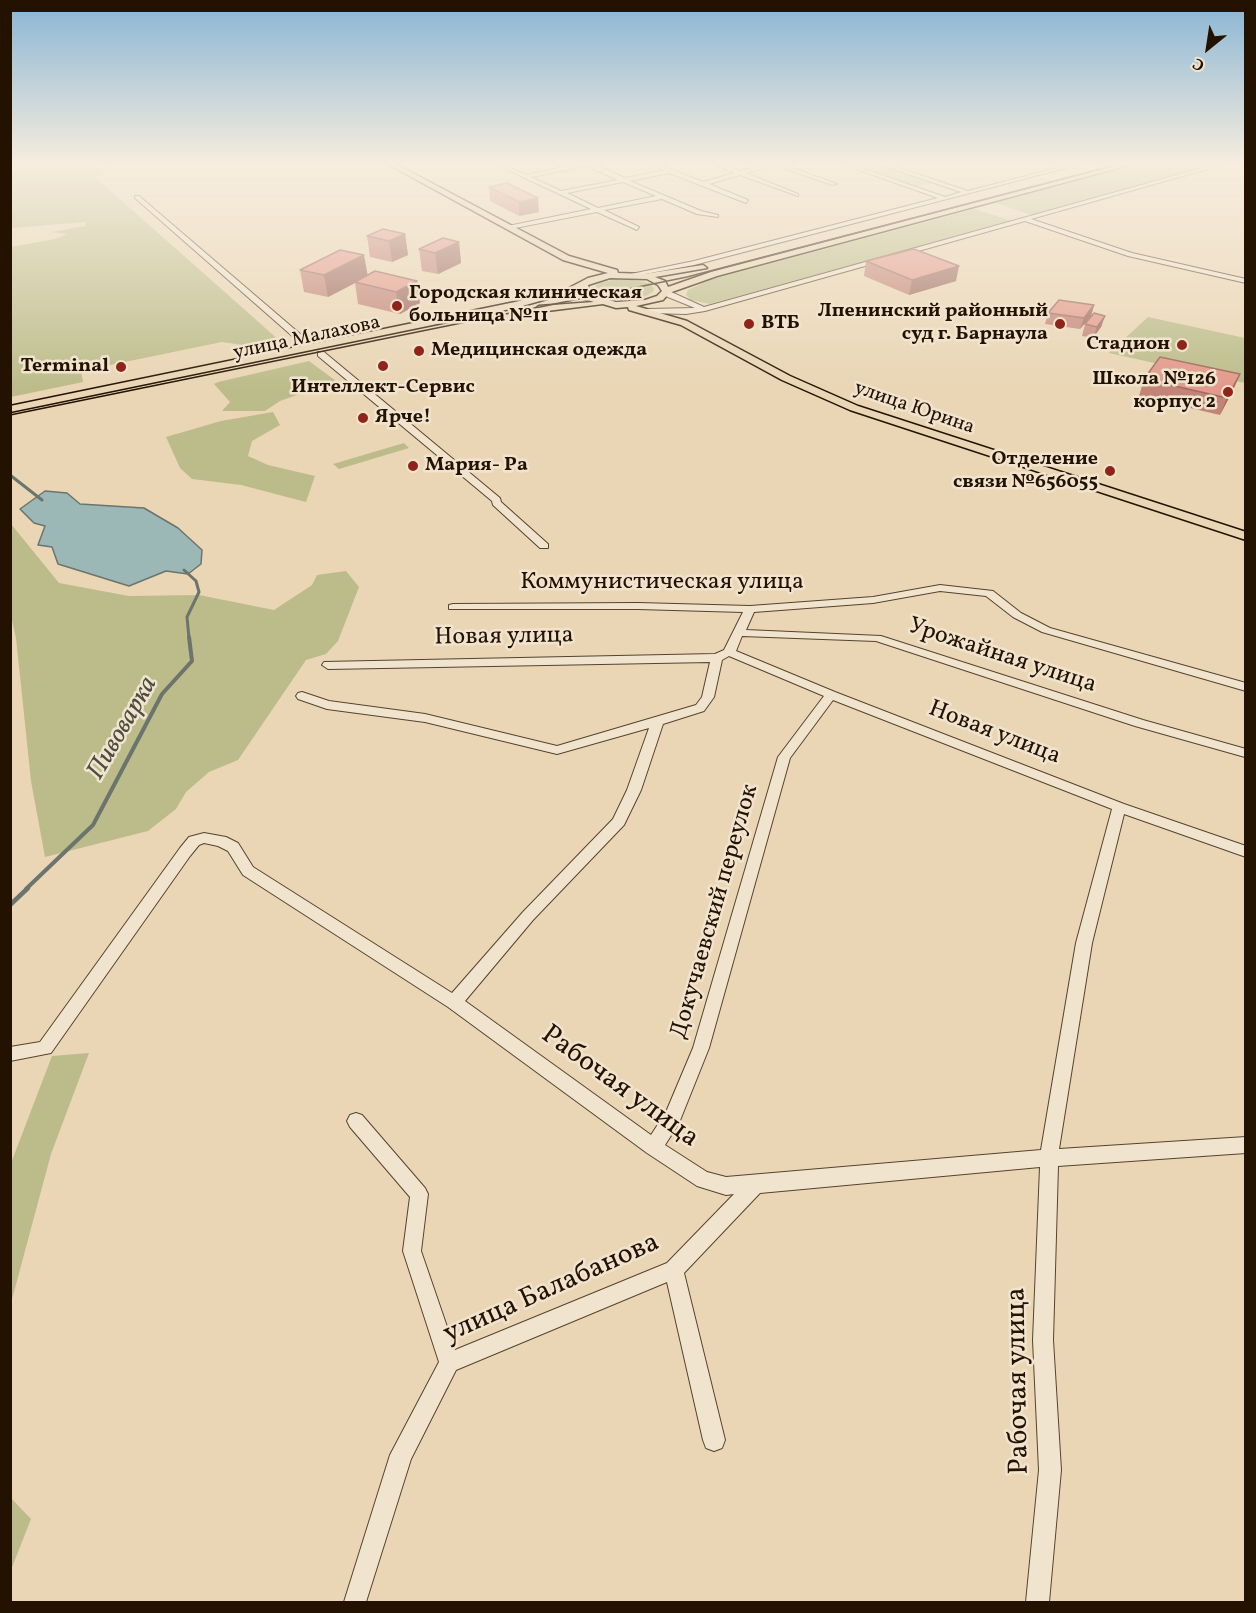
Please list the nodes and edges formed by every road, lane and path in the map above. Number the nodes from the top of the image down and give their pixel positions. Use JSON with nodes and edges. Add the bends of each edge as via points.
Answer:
{"nodes":[{"id":1,"x":184,"y":238,"type":"edge"},
{"id":2,"x":530,"y":238,"type":"edge"},
{"id":3,"x":787,"y":238,"type":"edge"},
{"id":4,"x":817,"y":238,"type":"edge"},
{"id":5,"x":849,"y":238,"type":"edge"},
{"id":6,"x":956,"y":238,"type":"edge"},
{"id":7,"x":1081,"y":238,"type":"edge"},
{"id":8,"x":566,"y":258,"type":"junction"},
{"id":9,"x":633,"y":274,"type":"junction"},
{"id":10,"x":1245,"y":280,"type":"edge"},
{"id":11,"x":586,"y":284,"type":"junction"},
{"id":12,"x":665,"y":293,"type":"junction"},
{"id":13,"x":616,"y":305,"type":"junction"},
{"id":14,"x":705,"y":309,"type":"junction"},
{"id":15,"x":647,"y":311,"type":"junction"},
{"id":16,"x":675,"y":312,"type":"junction"},
{"id":17,"x":684,"y":323,"type":"junction"},
{"id":18,"x":310,"y":347,"type":"junction"},
{"id":19,"x":321,"y":354,"type":"junction"},
{"id":20,"x":10,"y":409,"type":"edge"},
{"id":21,"x":10,"y":419,"type":"edge"},
{"id":22,"x":1245,"y":536,"type":"edge"},
{"id":23,"x":544,"y":546,"type":"dead end"},
{"id":24,"x":453,"y":607,"type":"dead end"},
{"id":25,"x":750,"y":609,"type":"junction"},
{"id":26,"x":740,"y":633,"type":"junction"},
{"id":27,"x":723,"y":655,"type":"junction"},
{"id":28,"x":328,"y":665,"type":"dead end"},
{"id":29,"x":1245,"y":687,"type":"edge"},
{"id":30,"x":831,"y":695,"type":"junction"},
{"id":31,"x":302,"y":696,"type":"dead end"},
{"id":32,"x":658,"y":721,"type":"junction"},
{"id":33,"x":1245,"y":753,"type":"edge"},
{"id":34,"x":1119,"y":807,"type":"junction"},
{"id":35,"x":1245,"y":852,"type":"edge"},
{"id":36,"x":454,"y":1002,"type":"junction"},
{"id":37,"x":10,"y":1054,"type":"edge"},
{"id":38,"x":356,"y":1121,"type":"dead end"},
{"id":39,"x":1245,"y":1145,"type":"edge"},
{"id":40,"x":653,"y":1147,"type":"junction"},
{"id":41,"x":1049,"y":1158,"type":"junction"},
{"id":42,"x":756,"y":1185,"type":"junction"},
{"id":43,"x":674,"y":1270,"type":"junction"},
{"id":44,"x":450,"y":1363,"type":"junction"},
{"id":45,"x":714,"y":1440,"type":"dead end"},
{"id":46,"x":355,"y":1602,"type":"edge"},
{"id":47,"x":1038,"y":1602,"type":"edge"}],
"edges":[{"from":1,"to":18,"type":"street"},
{"from":2,"to":8,"type":"main road"},
{"from":3,"to":9,"type":"street"},
{"from":4,"to":9,"type":"main road","via":[[702,268]]},
{"from":5,"to":12,"type":"main road","via":[[725,271]]},
{"from":6,"to":14,"type":"street"},
{"from":7,"to":10,"type":"street","via":[[1130,255]]},
{"from":8,"to":9,"type":"main road"},
{"from":8,"to":11,"type":"main road","via":[[580,270]]},
{"from":9,"to":11,"type":"main road","name":"улица Малахова","via":[[603,276]]},
{"from":9,"to":12,"type":"main road","via":[[662,283]]},
{"from":11,"to":13,"type":"main road","via":[[583,290],[587,297]]},
{"from":11,"to":18,"type":"main road","name":"улица Малахова","via":[[525,303]]},
{"from":12,"to":13,"type":"main road","via":[[646,303]]},
{"from":12,"to":14,"type":"street"},
{"from":12,"to":16,"type":"main road","name":"улица Юрина"},
{"from":13,"to":15,"type":"main road","name":"улица Юрина"},
{"from":13,"to":19,"type":"main road","name":"улица Малахова","via":[[544,308]]},
{"from":14,"to":16,"type":"street"},
{"from":15,"to":16,"type":"street"},
{"from":15,"to":17,"type":"main road","name":"улица Юрина"},
{"from":16,"to":17,"type":"main road","name":"улица Юрина"},
{"from":17,"to":22,"type":"main road","name":"улица Юрина","via":[[789,380],[854,408]]},
{"from":18,"to":20,"type":"main road","name":"улица Малахова"},
{"from":19,"to":21,"type":"main road","name":"улица Малахова"},
{"from":19,"to":23,"type":"street","via":[[497,500]]},
{"from":24,"to":25,"type":"street","name":"Коммунистическая улица"},
{"from":25,"to":26,"type":"street"},
{"from":25,"to":29,"type":"street","name":"Коммунистическая улица","via":[[873,600],[940,588],[989,593],[1017,615],[1047,630]]},
{"from":26,"to":27,"type":"street"},
{"from":26,"to":33,"type":"street","name":"Урожайная улица","via":[[877,638]]},
{"from":27,"to":28,"type":"street","name":"Новая улица"},
{"from":27,"to":30,"type":"street","name":"Новая улица"},
{"from":27,"to":32,"type":"street","via":[[700,708]]},
{"from":30,"to":34,"type":"street","name":"Новая улица"},
{"from":30,"to":40,"type":"street","name":"Докучаевский переулок","via":[[784,757],[701,1048],[673,1117]]},
{"from":31,"to":32,"type":"street","via":[[327,705],[425,718],[557,750]]},
{"from":32,"to":36,"type":"street","via":[[618,822],[528,916]]},
{"from":34,"to":35,"type":"street","name":"Новая улица"},
{"from":34,"to":41,"type":"street","name":"Рабочая улица","via":[[1084,943]]},
{"from":36,"to":37,"type":"street","name":"Рабочая улица","via":[[248,871],[233,848],[204,838],[194,841],[185,852],[45,1048]]},
{"from":36,"to":40,"type":"street","name":"Рабочая улица"},
{"from":38,"to":44,"type":"street","via":[[419,1194],[412,1251]]},
{"from":39,"to":41,"type":"street","name":"Рабочая улица"},
{"from":40,"to":42,"type":"street","name":"Рабочая улица","via":[[703,1180],[726,1186]]},
{"from":41,"to":42,"type":"street","name":"Рабочая улица"},
{"from":41,"to":47,"type":"street","name":"Рабочая улица","via":[[1043,1340],[1050,1470]]},
{"from":42,"to":43,"type":"street","name":"улица Балабанова"},
{"from":43,"to":44,"type":"street","name":"улица Балабанова"},
{"from":43,"to":45,"type":"street"},
{"from":44,"to":46,"type":"street","name":"улица Балабанова","via":[[401,1455]]}]}
